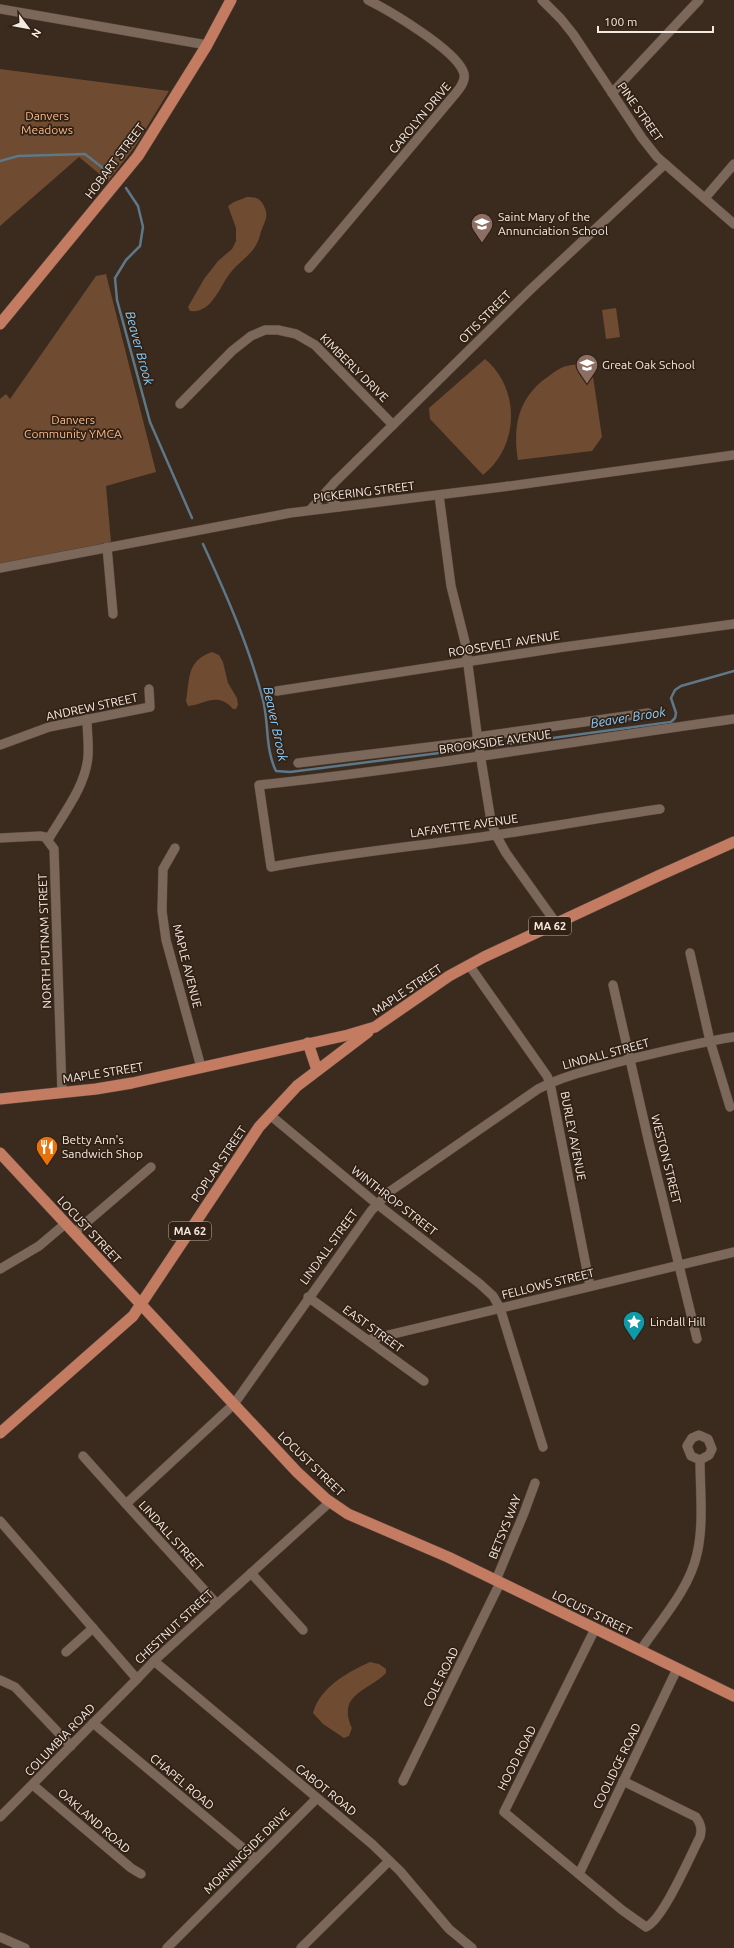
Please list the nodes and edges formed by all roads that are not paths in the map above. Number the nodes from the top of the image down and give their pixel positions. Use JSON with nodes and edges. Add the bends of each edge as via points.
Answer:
{"nodes":[{"id":1,"x":231,"y":0,"type":"edge"},
{"id":2,"x":368,"y":0,"type":"edge"},
{"id":3,"x":542,"y":0,"type":"edge"},
{"id":4,"x":699,"y":0,"type":"edge"},
{"id":5,"x":0,"y":9,"type":"edge"},
{"id":6,"x":207,"y":45,"type":"junction"},
{"id":7,"x":612,"y":94,"type":"junction"},
{"id":8,"x":664,"y":164,"type":"junction"},
{"id":9,"x":734,"y":164,"type":"edge"},
{"id":10,"x":705,"y":198,"type":"junction"},
{"id":11,"x":734,"y":224,"type":"edge"},
{"id":12,"x":309,"y":268,"type":"dead end"},
{"id":13,"x":0,"y":324,"type":"edge"},
{"id":14,"x":180,"y":404,"type":"dead end"},
{"id":15,"x":393,"y":424,"type":"junction"},
{"id":16,"x":734,"y":455,"type":"edge"},
{"id":17,"x":327,"y":491,"type":"junction"},
{"id":18,"x":439,"y":495,"type":"junction"},
{"id":19,"x":339,"y":507,"type":"junction"},
{"id":20,"x":310,"y":510,"type":"junction"},
{"id":21,"x":107,"y":547,"type":"junction"},
{"id":22,"x":0,"y":568,"type":"edge"},
{"id":23,"x":113,"y":614,"type":"dead end"},
{"id":24,"x":734,"y":624,"type":"edge"},
{"id":25,"x":468,"y":662,"type":"junction"},
{"id":26,"x":149,"y":689,"type":"dead end"},
{"id":27,"x":278,"y":690,"type":"dead end"},
{"id":28,"x":648,"y":714,"type":"dead end"},
{"id":29,"x":87,"y":719,"type":"junction"},
{"id":30,"x":734,"y":719,"type":"edge"},
{"id":31,"x":478,"y":739,"type":"junction"},
{"id":32,"x":0,"y":745,"type":"edge"},
{"id":33,"x":480,"y":756,"type":"junction"},
{"id":34,"x":298,"y":763,"type":"dead end"},
{"id":35,"x":660,"y":809,"type":"dead end"},
{"id":36,"x":496,"y":835,"type":"junction"},
{"id":37,"x":0,"y":838,"type":"edge"},
{"id":38,"x":48,"y":840,"type":"junction"},
{"id":39,"x":734,"y":842,"type":"edge"},
{"id":40,"x":174,"y":848,"type":"dead end"},
{"id":41,"x":271,"y":867,"type":"joint"},
{"id":42,"x":556,"y":923,"type":"junction"},
{"id":43,"x":690,"y":953,"type":"dead end"},
{"id":44,"x":469,"y":965,"type":"junction"},
{"id":45,"x":613,"y":985,"type":"dead end"},
{"id":46,"x":375,"y":1027,"type":"junction"},
{"id":47,"x":734,"y":1037,"type":"edge"},
{"id":48,"x":710,"y":1041,"type":"junction"},
{"id":49,"x":308,"y":1043,"type":"junction"},
{"id":50,"x":631,"y":1059,"type":"junction"},
{"id":51,"x":201,"y":1068,"type":"junction"},
{"id":52,"x":317,"y":1070,"type":"junction"},
{"id":53,"x":550,"y":1083,"type":"junction"},
{"id":54,"x":62,"y":1093,"type":"junction"},
{"id":55,"x":0,"y":1099,"type":"edge"},
{"id":56,"x":730,"y":1107,"type":"dead end"},
{"id":57,"x":270,"y":1115,"type":"junction"},
{"id":58,"x":0,"y":1153,"type":"edge"},
{"id":59,"x":151,"y":1167,"type":"dead end"},
{"id":60,"x":378,"y":1204,"type":"junction"},
{"id":61,"x":65,"y":1224,"type":"junction"},
{"id":62,"x":74,"y":1233,"type":"junction"},
{"id":63,"x":734,"y":1252,"type":"edge"},
{"id":64,"x":680,"y":1264,"type":"junction"},
{"id":65,"x":0,"y":1269,"type":"edge"},
{"id":66,"x":590,"y":1286,"type":"junction"},
{"id":67,"x":308,"y":1297,"type":"junction"},
{"id":68,"x":141,"y":1304,"type":"junction"},
{"id":69,"x":500,"y":1308,"type":"junction"},
{"id":70,"x":697,"y":1339,"type":"dead end"},
{"id":71,"x":368,"y":1340,"type":"junction"},
{"id":72,"x":424,"y":1381,"type":"dead end"},
{"id":73,"x":234,"y":1404,"type":"junction"},
{"id":74,"x":0,"y":1433,"type":"edge"},
{"id":75,"x":543,"y":1447,"type":"dead end"},
{"id":76,"x":83,"y":1456,"type":"dead end"},
{"id":77,"x":700,"y":1460,"type":"dead end"},
{"id":78,"x":535,"y":1483,"type":"dead end"},
{"id":79,"x":330,"y":1502,"type":"junction"},
{"id":80,"x":126,"y":1504,"type":"junction"},
{"id":81,"x":0,"y":1521,"type":"edge"},
{"id":82,"x":251,"y":1573,"type":"junction"},
{"id":83,"x":498,"y":1582,"type":"junction"},
{"id":84,"x":216,"y":1604,"type":"junction"},
{"id":85,"x":92,"y":1628,"type":"junction"},
{"id":86,"x":595,"y":1629,"type":"junction"},
{"id":87,"x":303,"y":1630,"type":"dead end"},
{"id":88,"x":640,"y":1651,"type":"junction"},
{"id":89,"x":66,"y":1652,"type":"dead end"},
{"id":90,"x":154,"y":1661,"type":"junction"},
{"id":91,"x":677,"y":1669,"type":"junction"},
{"id":92,"x":137,"y":1679,"type":"junction"},
{"id":93,"x":0,"y":1680,"type":"edge"},
{"id":94,"x":734,"y":1696,"type":"edge"},
{"id":95,"x":93,"y":1723,"type":"junction"},
{"id":96,"x":71,"y":1746,"type":"junction"},
{"id":97,"x":403,"y":1781,"type":"dead end"},
{"id":98,"x":623,"y":1781,"type":"junction"},
{"id":99,"x":33,"y":1785,"type":"junction"},
{"id":100,"x":317,"y":1798,"type":"junction"},
{"id":101,"x":0,"y":1817,"type":"edge"},
{"id":102,"x":256,"y":1859,"type":"junction"},
{"id":103,"x":389,"y":1860,"type":"junction"},
{"id":104,"x":141,"y":1874,"type":"dead end"},
{"id":105,"x":579,"y":1874,"type":"junction"},
{"id":106,"x":0,"y":1937,"type":"edge"},
{"id":107,"x":25,"y":1948,"type":"edge"},
{"id":108,"x":167,"y":1948,"type":"edge"},
{"id":109,"x":301,"y":1948,"type":"edge"},
{"id":110,"x":472,"y":1948,"type":"edge"}],
"edges":[{"from":1,"to":6,"type":"main road","name":"HOBART STREET"},
{"from":2,"to":12,"type":"street","name":"CAROLYN DRIVE","via":[[431,40],[459,64],[464,77],[456,93]]},
{"from":3,"to":7,"type":"street","name":"PINE STREET","via":[[573,34]]},
{"from":4,"to":7,"type":"street"},
{"from":5,"to":6,"type":"street"},
{"from":6,"to":13,"type":"main road","name":"HOBART STREET","via":[[138,156]]},
{"from":7,"to":8,"type":"street","name":"PINE STREET","via":[[642,138]]},
{"from":8,"to":10,"type":"street","name":"PINE STREET"},
{"from":8,"to":15,"type":"street","name":"OTIS STREET"},
{"from":9,"to":10,"type":"street"},
{"from":10,"to":11,"type":"street","name":"PINE STREET"},
{"from":14,"to":15,"type":"street","name":"KIMBERLY DRIVE","via":[[232,351],[251,336],[265,330],[278,330],[296,334],[315,345]]},
{"from":15,"to":17,"type":"street","name":"OTIS STREET"},
{"from":16,"to":18,"type":"street","name":"PICKERING STREET"},
{"from":17,"to":19,"type":"street"},
{"from":17,"to":20,"type":"street","name":"OTIS STREET"},
{"from":18,"to":19,"type":"street","name":"PICKERING STREET"},
{"from":18,"to":25,"type":"street","via":[[451,586],[458,606]]},
{"from":19,"to":20,"type":"street","name":"PICKERING STREET"},
{"from":20,"to":21,"type":"street","name":"PICKERING STREET"},
{"from":21,"to":22,"type":"street","name":"PICKERING STREET"},
{"from":21,"to":23,"type":"street"},
{"from":24,"to":25,"type":"street","name":"ROOSEVELT AVENUE"},
{"from":25,"to":27,"type":"street","name":"ROOSEVELT AVENUE"},
{"from":25,"to":31,"type":"street"},
{"from":26,"to":29,"type":"street","name":"ANDREW STREET","via":[[150,707]]},
{"from":28,"to":31,"type":"street","name":"BROOKSIDE AVENUE"},
{"from":29,"to":32,"type":"street","name":"ANDREW STREET","via":[[49,728]]},
{"from":29,"to":38,"type":"street","via":[[88,757],[79,788]]},
{"from":30,"to":33,"type":"street","name":"BROOKSIDE AVENUE"},
{"from":31,"to":33,"type":"street"},
{"from":31,"to":34,"type":"street","name":"BROOKSIDE AVENUE"},
{"from":33,"to":36,"type":"street","via":[[491,821]]},
{"from":33,"to":41,"type":"street","name":"BROOKSIDE AVENUE","via":[[259,785]]},
{"from":35,"to":36,"type":"street","name":"LAFAYETTE AVENUE"},
{"from":36,"to":41,"type":"street","name":"LAFAYETTE AVENUE","via":[[337,855]]},
{"from":36,"to":42,"type":"street"},
{"from":37,"to":38,"type":"street","via":[[40,836]]},
{"from":38,"to":54,"type":"street","name":"NORTH PUTNAM STREET","via":[[54,849]]},
{"from":39,"to":42,"type":"main road","name":"MAPLE STREET","number":"MA 62"},
{"from":40,"to":51,"type":"street","name":"MAPLE AVENUE","via":[[163,869],[162,912],[166,940]]},
{"from":42,"to":44,"type":"main road","name":"MAPLE STREET","number":"MA 62"},
{"from":43,"to":48,"type":"street"},
{"from":44,"to":46,"type":"main road","name":"MAPLE STREET","number":"MA 62"},
{"from":44,"to":53,"type":"street","name":"BURLEY AVENUE"},
{"from":45,"to":50,"type":"street","name":"WESTON STREET"},
{"from":46,"to":49,"type":"main road","name":"MAPLE STREET"},
{"from":46,"to":52,"type":"main road","name":"POPLAR STREET","number":"MA 62"},
{"from":47,"to":48,"type":"street","name":"LINDALL STREET"},
{"from":48,"to":50,"type":"street","name":"LINDALL STREET"},
{"from":48,"to":56,"type":"street"},
{"from":49,"to":51,"type":"main road","name":"MAPLE STREET"},
{"from":49,"to":52,"type":"main road"},
{"from":50,"to":53,"type":"street","name":"LINDALL STREET","via":[[571,1074]]},
{"from":50,"to":64,"type":"street","name":"WESTON STREET","via":[[649,1143]]},
{"from":51,"to":54,"type":"main road","name":"MAPLE STREET","via":[[132,1083]]},
{"from":52,"to":57,"type":"main road","name":"POPLAR STREET","number":"MA 62","via":[[297,1086]]},
{"from":53,"to":60,"type":"street","name":"LINDALL STREET","via":[[389,1192]]},
{"from":53,"to":66,"type":"street","name":"BURLEY AVENUE"},
{"from":54,"to":55,"type":"main road","name":"MAPLE STREET"},
{"from":57,"to":60,"type":"street","name":"WINTHROP STREET"},
{"from":57,"to":68,"type":"main road","name":"POPLAR STREET","number":"MA 62"},
{"from":58,"to":61,"type":"main road","name":"LOCUST STREET"},
{"from":59,"to":62,"type":"street"},
{"from":60,"to":67,"type":"street","name":"LINDALL STREET"},
{"from":60,"to":69,"type":"street","name":"WINTHROP STREET","via":[[480,1284],[493,1296]]},
{"from":61,"to":62,"type":"main road","name":"LOCUST STREET"},
{"from":61,"to":65,"type":"street","via":[[39,1246]]},
{"from":62,"to":68,"type":"main road","name":"LOCUST STREET"},
{"from":63,"to":64,"type":"street","name":"FELLOWS STREET"},
{"from":64,"to":66,"type":"street","name":"FELLOWS STREET"},
{"from":64,"to":70,"type":"street","name":"WESTON STREET"},
{"from":66,"to":69,"type":"street","name":"FELLOWS STREET"},
{"from":67,"to":71,"type":"street","name":"EAST STREET"},
{"from":67,"to":73,"type":"street","name":"LINDALL STREET"},
{"from":68,"to":73,"type":"main road","name":"LOCUST STREET"},
{"from":68,"to":74,"type":"main road","name":"POPLAR STREET","number":"MA 62","via":[[133,1316]]},
{"from":69,"to":71,"type":"street","name":"FELLOWS STREET"},
{"from":69,"to":75,"type":"street","name":"WINTHROP STREET"},
{"from":71,"to":72,"type":"street","name":"EAST STREET"},
{"from":73,"to":79,"type":"main road","name":"LOCUST STREET","via":[[297,1472]]},
{"from":73,"to":80,"type":"street","name":"LINDALL STREET"},
{"from":76,"to":80,"type":"street"},
{"from":77,"to":88,"type":"street","via":[[700,1539],[694,1564],[684,1586]]},
{"from":78,"to":83,"type":"street","name":"BETSYS WAY"},
{"from":79,"to":82,"type":"street","name":"CHESTNUT STREET"},
{"from":79,"to":83,"type":"main road","name":"LOCUST STREET","via":[[348,1514],[448,1557]]},
{"from":80,"to":84,"type":"street","name":"LINDALL STREET"},
{"from":81,"to":85,"type":"street","name":"CHESTNUT STREET"},
{"from":82,"to":84,"type":"street","name":"CHESTNUT STREET"},
{"from":82,"to":87,"type":"street"},
{"from":83,"to":86,"type":"main road","name":"LOCUST STREET"},
{"from":83,"to":97,"type":"street","name":"COLE ROAD"},
{"from":84,"to":90,"type":"street","name":"CHESTNUT STREET"},
{"from":85,"to":89,"type":"street"},
{"from":85,"to":92,"type":"street","name":"CHESTNUT STREET"},
{"from":86,"to":88,"type":"main road","name":"LOCUST STREET"},
{"from":86,"to":105,"type":"street","name":"HOOD ROAD","via":[[504,1812]]},
{"from":88,"to":91,"type":"main road","name":"LOCUST STREET"},
{"from":90,"to":92,"type":"street","name":"CHESTNUT STREET"},
{"from":90,"to":100,"type":"street","name":"CABOT ROAD"},
{"from":91,"to":94,"type":"main road","name":"LOCUST STREET"},
{"from":91,"to":98,"type":"street","name":"COOLIDGE ROAD"},
{"from":92,"to":95,"type":"street","name":"COLUMBIA ROAD"},
{"from":93,"to":96,"type":"street","via":[[15,1687]]},
{"from":95,"to":96,"type":"street","name":"COLUMBIA ROAD"},
{"from":95,"to":102,"type":"street","name":"CHAPEL ROAD"},
{"from":96,"to":99,"type":"street","name":"COLUMBIA ROAD"},
{"from":98,"to":105,"type":"street","name":"COOLIDGE ROAD"},
{"from":98,"to":105,"type":"street","via":[[696,1817],[702,1829],[700,1837],[667,1902],[656,1920],[646,1928]]},
{"from":99,"to":101,"type":"street","name":"COLUMBIA ROAD"},
{"from":99,"to":104,"type":"street","name":"OAKLAND ROAD"},
{"from":100,"to":102,"type":"street","name":"MORNINGSIDE DRIVE"},
{"from":100,"to":103,"type":"street","name":"CABOT ROAD"},
{"from":102,"to":108,"type":"street","name":"MORNINGSIDE DRIVE"},
{"from":103,"to":109,"type":"street"},
{"from":103,"to":110,"type":"street","name":"CABOT ROAD","via":[[449,1928]]},
{"from":106,"to":107,"type":"street"}]}
